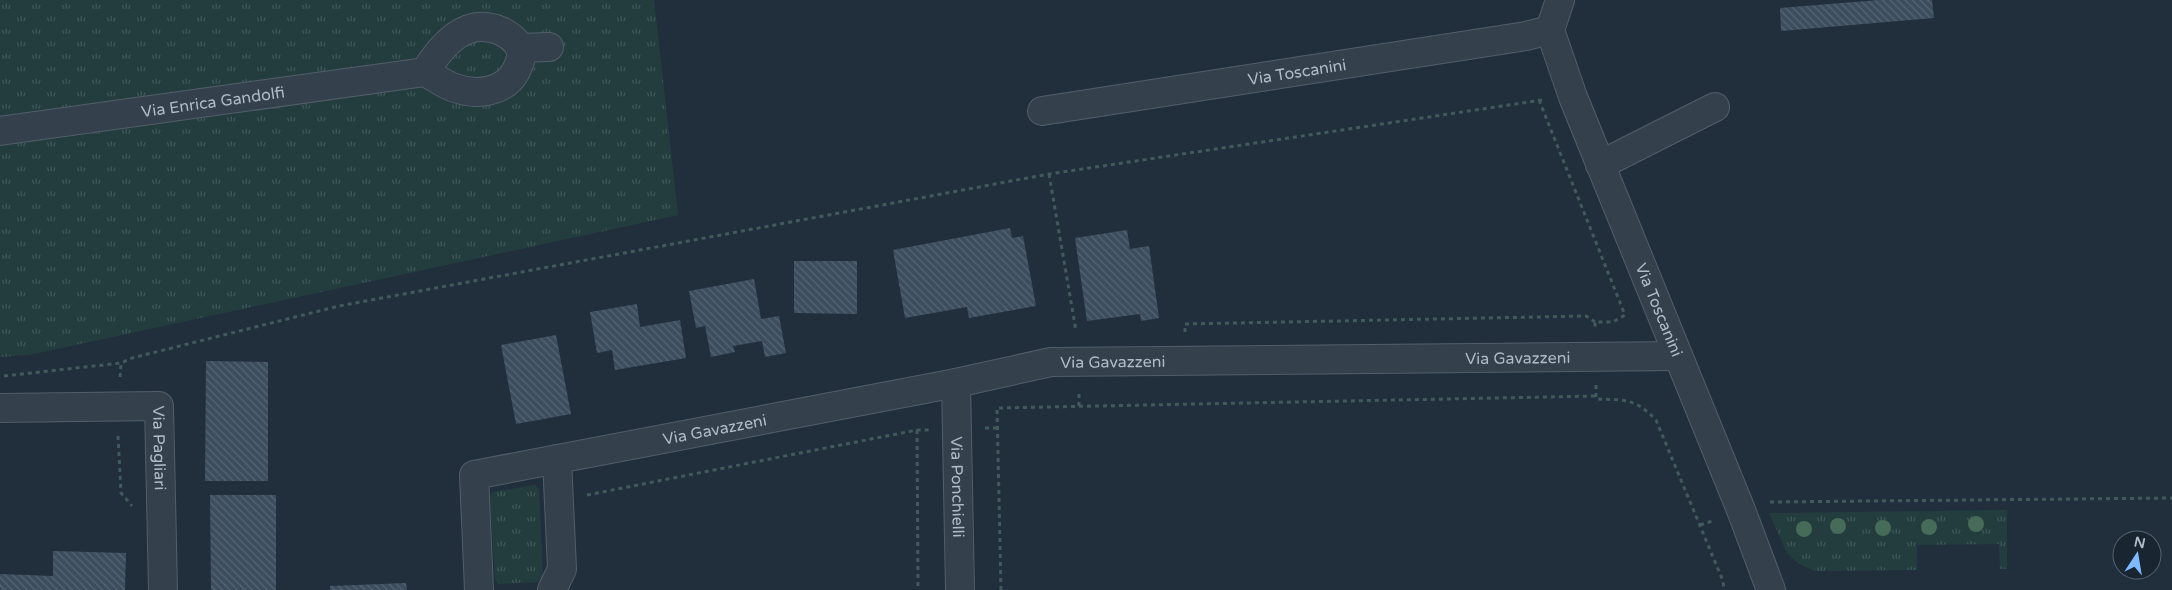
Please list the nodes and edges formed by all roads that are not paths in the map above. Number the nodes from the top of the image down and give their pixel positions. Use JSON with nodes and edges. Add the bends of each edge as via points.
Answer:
{"nodes":[{"id":1,"x":1560,"y":0,"type":"edge"},
{"id":2,"x":1550,"y":30,"type":"junction"},
{"id":3,"x":549,"y":47,"type":"dead end"},
{"id":4,"x":520,"y":48,"type":"junction"},
{"id":5,"x":425,"y":72,"type":"junction"},
{"id":6,"x":1715,"y":107,"type":"dead end"},
{"id":7,"x":1042,"y":111,"type":"dead end"},
{"id":8,"x":0,"y":131,"type":"edge"},
{"id":9,"x":1600,"y":165,"type":"junction"},
{"id":10,"x":1678,"y":356,"type":"junction"},
{"id":11,"x":956,"y":383,"type":"junction"},
{"id":12,"x":0,"y":408,"type":"edge"},
{"id":13,"x":558,"y":459,"type":"junction"},
{"id":14,"x":163,"y":590,"type":"edge"},
{"id":15,"x":480,"y":590,"type":"edge"},
{"id":16,"x":552,"y":590,"type":"edge"},
{"id":17,"x":960,"y":590,"type":"edge"},
{"id":18,"x":1771,"y":590,"type":"edge"}],
"edges":[{"from":1,"to":2,"type":"street"},
{"from":2,"to":7,"type":"street","name":"Via Toscanini","via":[[1516,38]]},
{"from":2,"to":9,"type":"street","name":"Via Toscanini"},
{"from":3,"to":4,"type":"street"},
{"from":4,"to":5,"type":"street","via":[[511,36],[492,27],[479,27],[451,37],[437,51]]},
{"from":4,"to":5,"type":"street","via":[[521,60],[513,76],[505,85],[492,90],[475,92],[455,88]]},
{"from":5,"to":8,"type":"street","name":"Via Enrica Gandolfi"},
{"from":6,"to":9,"type":"street"},
{"from":9,"to":10,"type":"street","name":"Via Toscanini"},
{"from":10,"to":11,"type":"street","name":"Via Gavazzeni","via":[[1051,362]]},
{"from":10,"to":18,"type":"street","name":"Via Toscanini"},
{"from":11,"to":13,"type":"street","name":"Via Gavazzeni"},
{"from":11,"to":17,"type":"street","name":"Via Ponchielli"},
{"from":12,"to":14,"type":"street","name":"Via Pagliari","via":[[159,406]]},
{"from":13,"to":15,"type":"street","name":"Via Gavazzeni","via":[[474,475]]},
{"from":13,"to":16,"type":"street","via":[[562,569]]}]}
